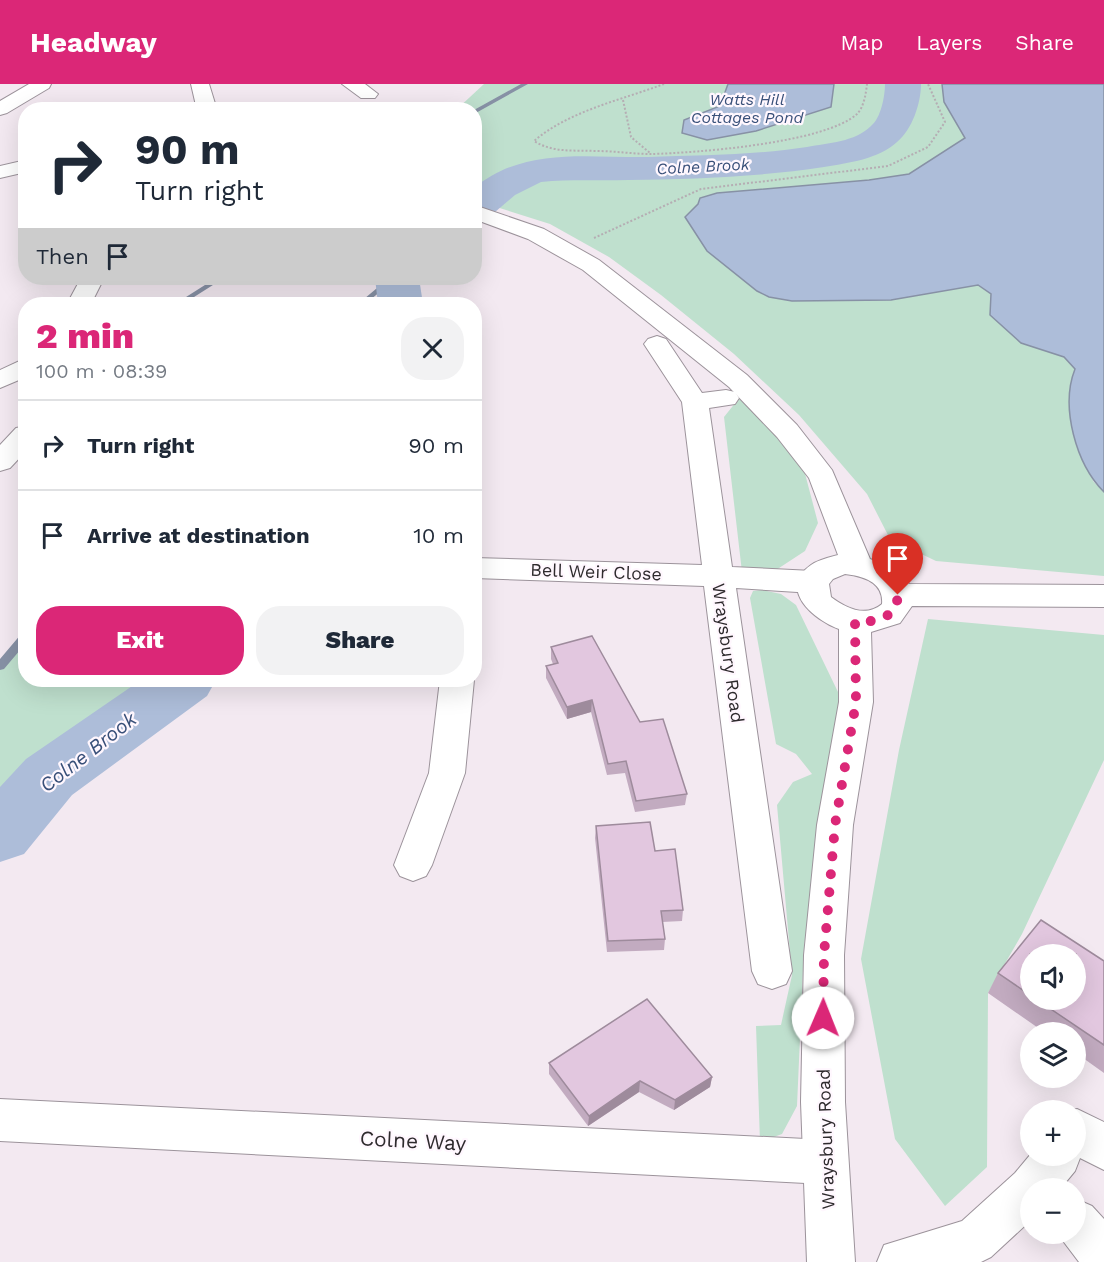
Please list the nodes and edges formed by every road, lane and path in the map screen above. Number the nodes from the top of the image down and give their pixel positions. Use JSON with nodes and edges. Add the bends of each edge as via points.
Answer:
{"nodes":[{"id":1,"x":42,"y":84,"type":"edge"},
{"id":2,"x":200,"y":84,"type":"edge"},
{"id":3,"x":351,"y":84,"type":"edge"},
{"id":4,"x":664,"y":84,"type":"edge"},
{"id":5,"x":867,"y":84,"type":"edge"},
{"id":6,"x":927,"y":84,"type":"edge"},
{"id":7,"x":368,"y":94,"type":"dead end"},
{"id":8,"x":623,"y":100,"type":"junction"},
{"id":9,"x":205,"y":102,"type":"edge"},
{"id":10,"x":0,"y":109,"type":"edge"},
{"id":11,"x":0,"y":114,"type":"edge"},
{"id":12,"x":18,"y":117,"type":"edge"},
{"id":13,"x":651,"y":154,"type":"junction"},
{"id":14,"x":18,"y":168,"type":"edge"},
{"id":15,"x":0,"y":172,"type":"edge"},
{"id":16,"x":484,"y":215,"type":"edge"},
{"id":17,"x":568,"y":250,"type":"junction"},
{"id":18,"x":657,"y":344,"type":"dead end"},
{"id":19,"x":18,"y":443,"type":"edge"},
{"id":20,"x":0,"y":462,"type":"edge"},
{"id":21,"x":857,"y":564,"type":"junction"},
{"id":22,"x":482,"y":568,"type":"edge"},
{"id":23,"x":717,"y":576,"type":"junction"},
{"id":24,"x":813,"y":582,"type":"junction"},
{"id":25,"x":898,"y":595,"type":"junction"},
{"id":26,"x":1104,"y":596,"type":"edge"},
{"id":27,"x":855,"y":622,"type":"junction"},
{"id":28,"x":456,"y":687,"type":"edge"},
{"id":29,"x":413,"y":865,"type":"dead end"},
{"id":30,"x":772,"y":971,"type":"dead end"},
{"id":31,"x":0,"y":1120,"type":"edge"},
{"id":32,"x":1086,"y":1136,"type":"edge"},
{"id":33,"x":1104,"y":1148,"type":"edge"},
{"id":34,"x":825,"y":1162,"type":"junction"},
{"id":35,"x":1020,"y":1199,"type":"edge"},
{"id":36,"x":1086,"y":1234,"type":"edge"},
{"id":37,"x":1104,"y":1255,"type":"edge"},
{"id":38,"x":831,"y":1262,"type":"edge"},
{"id":39,"x":901,"y":1262,"type":"edge"}],
"edges":[{"from":1,"to":10,"type":"street"},
{"from":2,"to":9,"type":"street"},
{"from":3,"to":7,"type":"street"},
{"from":4,"to":8,"type":"path"},
{"from":5,"to":13,"type":"path","via":[[858,113],[828,130]]},
{"from":6,"to":17,"type":"path","via":[[945,122],[928,147],[888,166],[701,189]]},
{"from":8,"to":13,"type":"path","via":[[631,137]]},
{"from":8,"to":13,"type":"path","via":[[543,131],[534,141],[575,152]]},
{"from":11,"to":12,"type":"street"},
{"from":14,"to":15,"type":"street"},
{"from":16,"to":17,"type":"street"},
{"from":17,"to":21,"type":"street","via":[[624,289],[730,374],[787,431],[822,476]]},
{"from":18,"to":23,"type":"street","name":"Wraysbury Road","via":[[710,400]]},
{"from":19,"to":20,"type":"street"},
{"from":21,"to":24,"type":"street","via":[[829,567]]},
{"from":21,"to":25,"type":"street","via":[[886,576]]},
{"from":22,"to":23,"type":"street","name":"Bell Weir Close"},
{"from":23,"to":24,"type":"street","name":"Bell Weir Close"},
{"from":23,"to":30,"type":"street","name":"Wraysbury Road"},
{"from":24,"to":27,"type":"street","via":[[812,592],[826,612]]},
{"from":25,"to":26,"type":"street"},
{"from":25,"to":27,"type":"street","via":[[891,614],[870,622]]},
{"from":27,"to":34,"type":"street","name":"Wraysbury Road","via":[[856,702],[835,825],[824,955]]},
{"from":28,"to":29,"type":"street","via":[[447,773]]},
{"from":31,"to":34,"type":"street","name":"Colne Way"},
{"from":32,"to":33,"type":"street"},
{"from":34,"to":38,"type":"street","name":"Wraysbury Road"},
{"from":35,"to":39,"type":"street","via":[[975,1241]]},
{"from":36,"to":37,"type":"street"}]}
